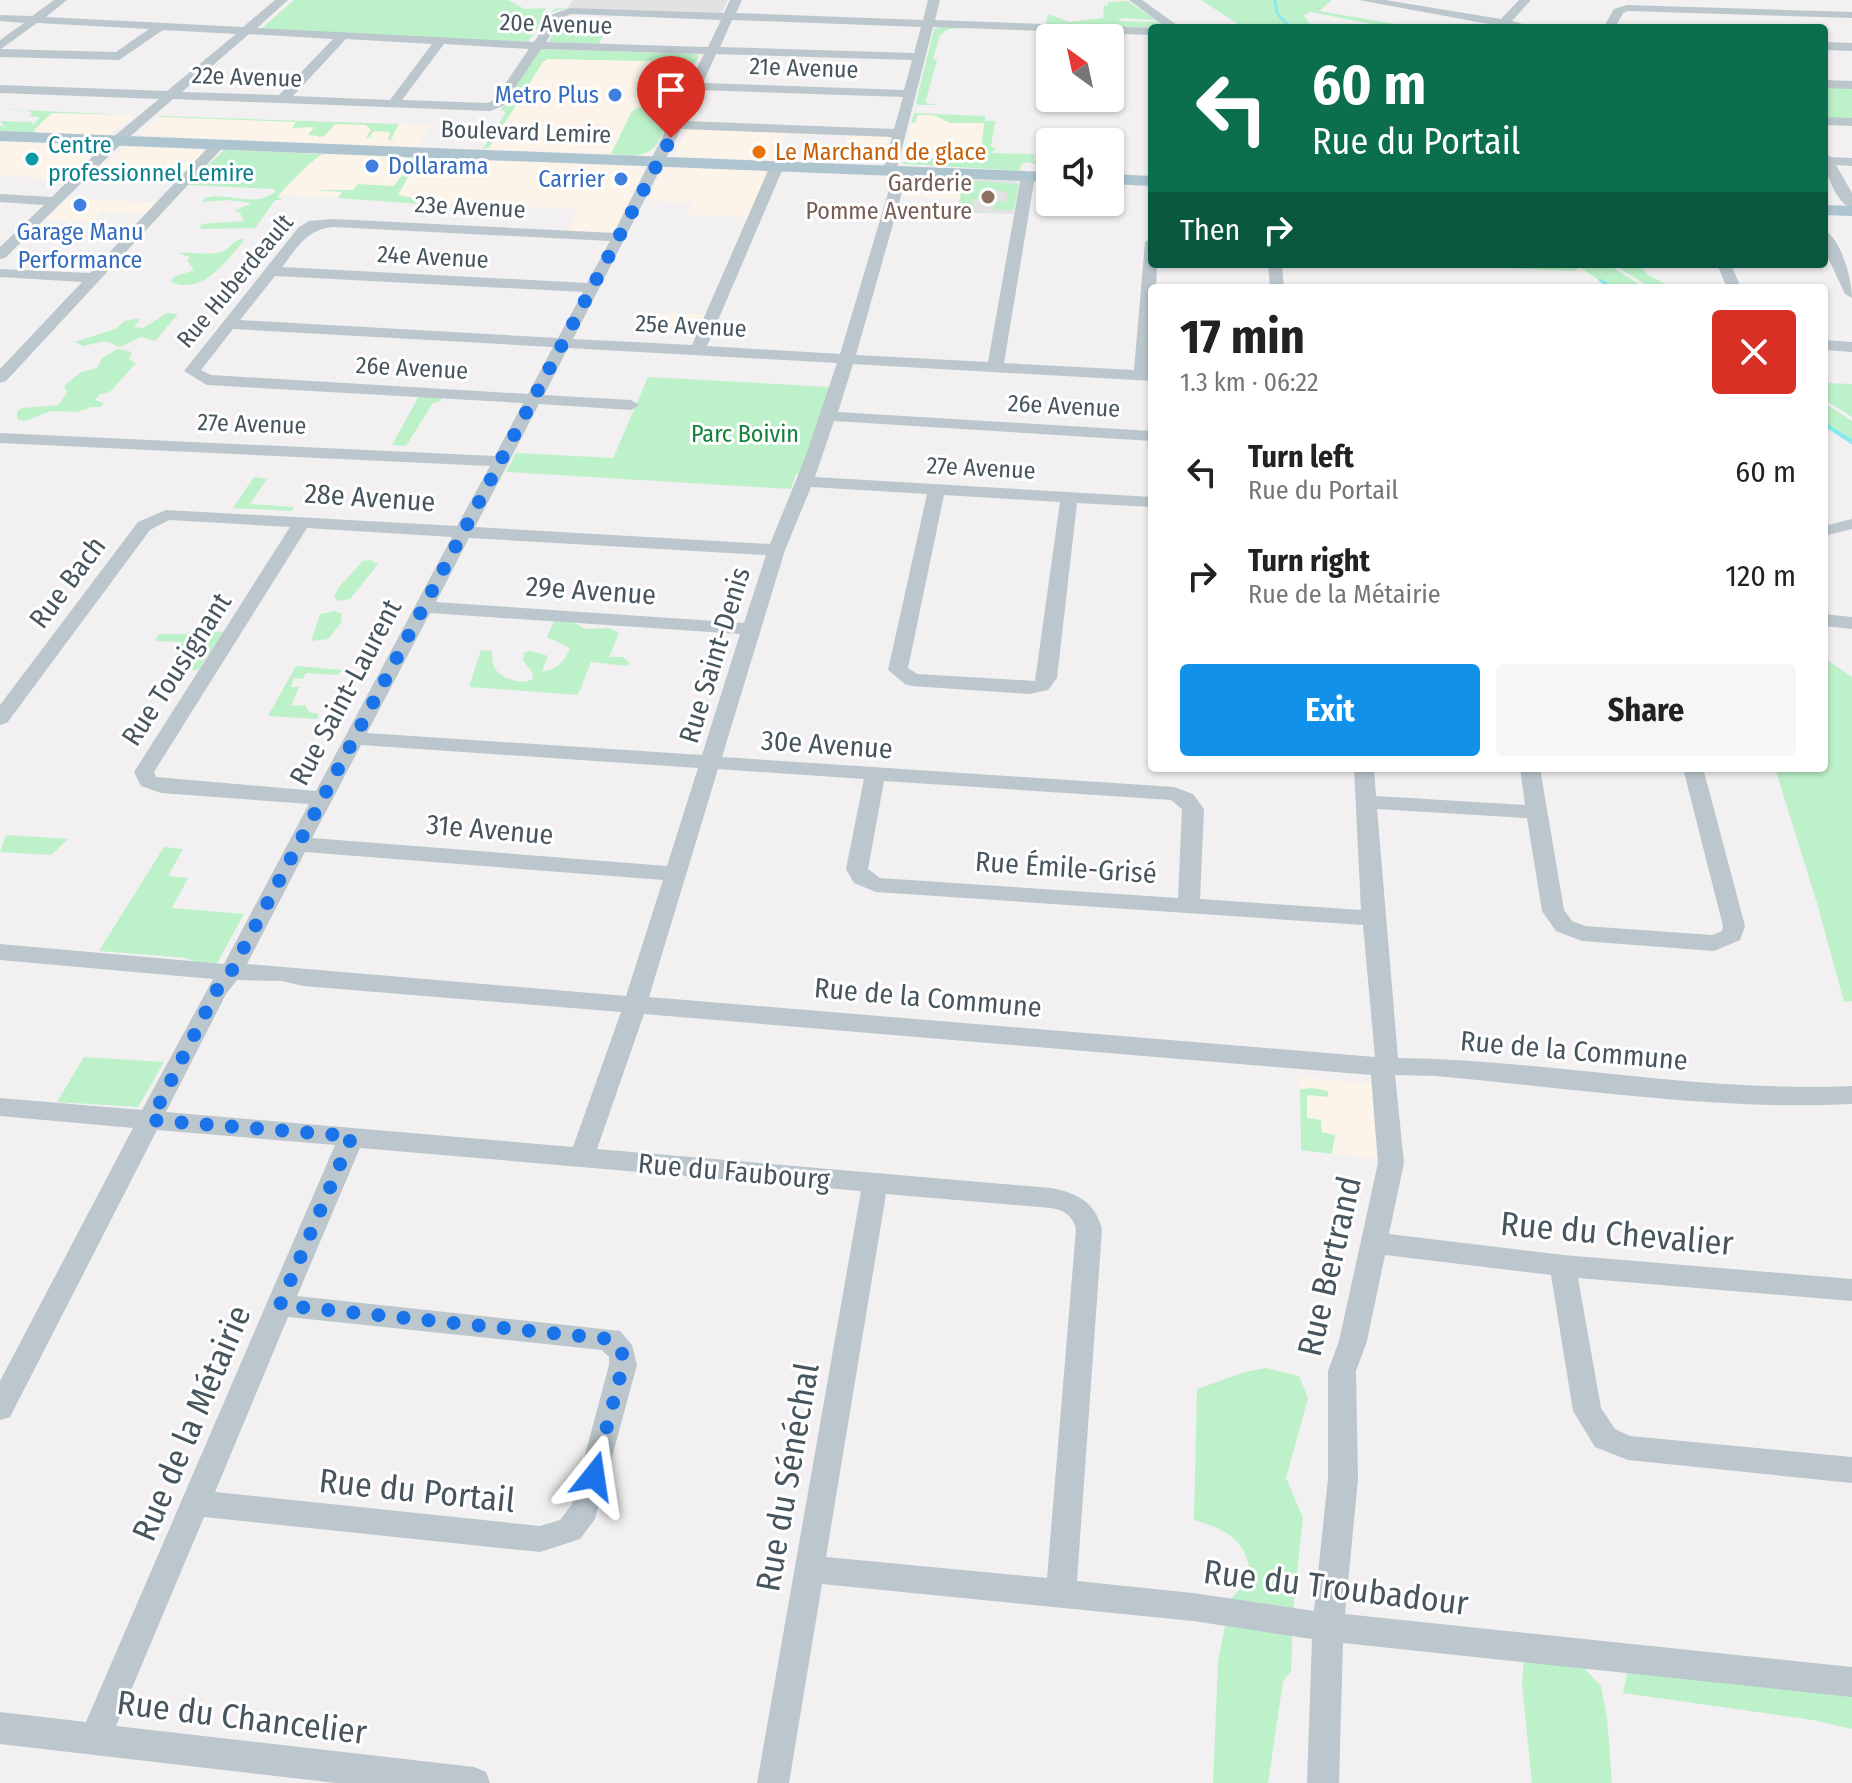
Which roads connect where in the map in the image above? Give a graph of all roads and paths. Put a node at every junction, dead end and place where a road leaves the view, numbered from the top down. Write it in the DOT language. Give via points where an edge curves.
graph roads {
  1 [pos="61,0"];
  2 [pos="282,0"];
  3 [pos="736,0"];
  4 [pos="934,0"];
  5 [pos="1135,0"];
  6 [pos="1365,0"];
  7 [pos="1525,0"];
  8 [pos="1852,15"];
  9 [pos="728,17"];
  10 [pos="0,18"];
  11 [pos="34,20"];
  12 [pos="928,23"];
  13 [pos="1504,23"];
  14 [pos="1169,24"];
  15 [pos="1509,24"];
  16 [pos="1611,24"];
  17 [pos="161,26"];
  18 [pos="247,31"];
  19 [pos="1148,31"];
  20 [pos="342,36"];
  21 [pos="440,41"];
  22 [pos="0,46"];
  23 [pos="537,46"];
  24 [pos="1828,46"];
  25 [pos="1852,47"];
  26 [pos="712,50"];
  27 [pos="0,53"];
  28 [pos="920,57"];
  29 [pos="1828,84"];
  30 [pos="1852,85"];
  31 [pos="695,86"];
  32 [pos="0,89"];
  33 [pos="911,94"];
  34 [pos="172,96"];
  35 [pos="282,100"];
  36 [pos="393,104"];
  37 [pos="1828,121"];
  38 [pos="1852,122"];
  39 [pos="677,125"];
  40 [pos="900,133"];
  41 [pos="0,136"];
  42 [pos="120,140"];
  43 [pos="219,144"];
  44 [pos="1828,159"];
  45 [pos="659,161"];
  46 [pos="1852,162"];
  47 [pos="1828,164"];
  48 [pos="777,166"];
  49 [pos="895,170"];
  50 [pos="1028,176"];
  51 [pos="1036,176"];
  52 [pos="1124,180"];
  53 [pos="1148,181"];
  54 [pos="0,198"];
  55 [pos="55,201"];
  56 [pos="1852,208"];
  57 [pos="1828,210"];
  58 [pos="318,223"];
  59 [pos="619,237"];
  60 [pos="1828,243"];
  61 [pos="0,255"];
  62 [pos="271,271"];
  63 [pos="0,273"];
  64 [pos="94,278"];
  65 [pos="593,288"];
  66 [pos="1852,294"];
  67 [pos="228,324"];
  68 [pos="565,344"];
  69 [pos="1828,345"];
  70 [pos="1852,347"];
  71 [pos="1148,349"];
  72 [pos="697,351"];
  73 [pos="846,359"];
  74 [pos="995,367"];
  75 [pos="192,374"];
  76 [pos="1147,376"];
  77 [pos="0,378"];
  78 [pos="535,400"];
  79 [pos="631,405"];
  80 [pos="829,416"];
  81 [pos="1148,436"];
  82 [pos="0,438"];
  83 [pos="502,461"];
  84 [pos="807,482"];
  85 [pos="937,489"];
  86 [pos="1069,497"];
  87 [pos="1148,502"];
  88 [pos="152,519"];
  89 [pos="303,521"];
  90 [pos="1852,524"];
  91 [pos="1828,530"];
  92 [pos="466,531"];
  93 [pos="776,550"];
  94 [pos="425,607"];
  95 [pos="1828,620"];
  96 [pos="1852,623"];
  97 [pos="753,629"];
  98 [pos="0,719"];
  99 [pos="354,738"];
  100 [pos="710,764"];
  101 [pos="1364,772"];
  102 [pos="1531,772"];
  103 [pos="1694,772"];
  104 [pos="875,775"];
  105 [pos="322,798"];
  106 [pos="1368,802"];
  107 [pos="1538,812"];
  108 [pos="298,844"];
  109 [pos="676,874"];
  110 [pos="1189,906"];
  111 [pos="1373,918"];
  112 [pos="0,952"];
  113 [pos="231,972"];
  114 [pos="634,1004"];
  115 [pos="1386,1064"];
  116 [pos="1852,1095"];
  117 [pos="0,1107"];
  118 [pos="151,1120"];
  119 [pos="352,1136"];
  120 [pos="582,1157"];
  121 [pos="875,1183"];
  122 [pos="1376,1243"];
  123 [pos="1563,1266"];
  124 [pos="1852,1290"];
  125 [pos="280,1305"];
  126 [pos="0,1408"];
  127 [pos="1852,1470"];
  128 [pos="197,1503"];
  129 [pos="811,1569"];
  130 [pos="1061,1593"];
  131 [pos="1328,1627"];
  132 [pos="1852,1682"];
  133 [pos="0,1728"];
  134 [pos="95,1738"];
  135 [pos="474,1783"];
  136 [pos="773,1783"];
  137 [pos="1323,1783"];
  1 -- 11 [label="street"];
  2 -- 18 [label="street"];
  3 -- 9 [label="street, Rue Saint-Laurent"];
  4 -- 12 [label="street, Rue Saint-Denis"];
  5 -- 14 [label="street"];
  6 -- 13 [label="street"];
  7 -- 13 [label="street"];
  8 -- 16 [label="street" via="1627,8 1618,11"];
  9 -- 12 [label="street"];
  9 -- 23 [label="street" via="562,13"];
  9 -- 26 [label="street, Rue Saint-Laurent"];
  10 -- 11 [label="street, 20e Avenue"];
  11 -- 17 [label="street, 20e Avenue"];
  11 -- 22 [label="street"];
  12 -- 19 [label="street"];
  12 -- 28 [label="street, Rue Saint-Denis"];
  13 -- 15 [label="street"];
  17 -- 18 [label="street, 20e Avenue"];
  17 -- 27 [label="street" via="117,56"];
  18 -- 20 [label="street, 20e Avenue"];
  18 -- 34 [label="street"];
  20 -- 21 [label="street, 20e Avenue"];
  20 -- 35 [label="street"];
  21 -- 23 [label="street, 20e Avenue"];
  21 -- 36 [label="street"];
  23 -- 26 [label="street, 20e Avenue"];
  23 -- 36 [label="street, 22e Avenue" via="492,106"];
  24 -- 25 [label="street"];
  26 -- 28 [label="street, 20e Avenue"];
  26 -- 31 [label="street, Rue Saint-Laurent"];
  28 -- 33 [label="street, Rue Saint-Denis"];
  29 -- 30 [label="street"];
  31 -- 33 [label="street, 21e Avenue"];
  31 -- 39 [label="street, Rue Saint-Laurent"];
  32 -- 34 [label="street, 22e Avenue"];
  33 -- 40 [label="street, Rue Saint-Denis"];
  34 -- 35 [label="street, 22e Avenue"];
  34 -- 42 [label="street"];
  35 -- 36 [label="street, 22e Avenue"];
  37 -- 38 [label="street"];
  39 -- 40 [label="street"];
  39 -- 45 [label="street, Rue Saint-Laurent"];
  40 -- 49 [label="street, Rue Saint-Denis"];
  41 -- 42 [label="main road, Boulevard Lemire"];
  42 -- 43 [label="main road, Boulevard Lemire"];
  42 -- 55 [label="street"];
  43 -- 45 [label="main road, Boulevard Lemire"];
  43 -- 64 [label="street"];
  44 -- 46 [label="street"];
  45 -- 48 [label="main road, Boulevard Lemire"];
  45 -- 59 [label="street, Rue Saint-Laurent"];
  47 -- 56 [label="street"];
  48 -- 49 [label="main road, Boulevard Lemire"];
  48 -- 72 [label="street"];
  49 -- 50 [label="main road, Boulevard Lemire"];
  49 -- 73 [label="street, Rue Saint-Denis"];
  50 -- 51 [label="main road, Boulevard Lemire"];
  50 -- 74 [label="street"];
  52 -- 53 [label="main road"];
  54 -- 55 [label="street"];
  55 -- 61 [label="street"];
  56 -- 57 [label="main road"];
  58 -- 59 [label="street, 23e Avenue"];
  58 -- 62 [label="street, Rue Huberdeault" via="304,229"];
  59 -- 65 [label="street, Rue Saint-Laurent"];
  60 -- 66 [label="street"];
  62 -- 65 [label="street, 24e Avenue"];
  62 -- 67 [label="street, Rue Huberdeault"];
  63 -- 64 [label="street"];
  64 -- 77 [label="street"];
  65 -- 68 [label="street, Rue Saint-Laurent"];
  67 -- 68 [label="street, 25e Avenue"];
  67 -- 75 [label="street, Rue Huberdeault"];
  68 -- 72 [label="street, 25e Avenue"];
  68 -- 78 [label="street, Rue Saint-Laurent"];
  69 -- 70 [label="street"];
  71 -- 76 [label="street"];
  72 -- 73 [label="street, 25e Avenue"];
  73 -- 74 [label="street, 25e Avenue"];
  73 -- 80 [label="street, Rue Saint-Denis"];
  74 -- 76 [label="street, 25e Avenue"];
  75 -- 78 [label="street, 26e Avenue" via="207,380"];
  78 -- 79 [label="street, 26e Avenue"];
  78 -- 83 [label="street, Rue Saint-Laurent"];
  80 -- 81 [label="street, 26e Avenue"];
  80 -- 84 [label="street, Rue Saint-Denis"];
  82 -- 83 [label="street, 27e Avenue"];
  83 -- 92 [label="street, Rue Saint-Laurent"];
  84 -- 85 [label="street, 27e Avenue"];
  84 -- 93 [label="street, Rue Saint-Denis"];
  85 -- 86 [label="street, 27e Avenue"];
  85 -- 86 [label="street" via="898,670 912,680 1029,688 1041,686 1047,678"];
  86 -- 87 [label="street, 27e Avenue"];
  88 -- 89 [label="street, 28e Avenue" via="175,515"];
  88 -- 98 [label="street, Rue Bach"];
  89 -- 92 [label="street, 28e Avenue"];
  89 -- 105 [label="street, Rue Tousignant" via="144,772 148,781 161,786"];
  90 -- 91 [label="street"];
  92 -- 93 [label="street, 28e Avenue"];
  92 -- 94 [label="street, Rue Saint-Laurent"];
  93 -- 97 [label="street, Rue Saint-Denis"];
  94 -- 97 [label="street, 29e Avenue"];
  94 -- 99 [label="street, Rue Saint-Laurent"];
  95 -- 96 [label="street"];
  97 -- 100 [label="street, Rue Saint-Denis"];
  99 -- 100 [label="street, 30e Avenue"];
  99 -- 105 [label="street, Rue Saint-Laurent"];
  100 -- 104 [label="street, 30e Avenue"];
  100 -- 109 [label="street, Rue Saint-Denis"];
  101 -- 106 [label="street, Rue Bertrand"];
  102 -- 107 [label="street"];
  103 -- 107 [label="street" via="1733,921 1732,935 1723,941 1582,933 1564,926 1553,911"];
  104 -- 110 [label="street, 30e Avenue" via="1180,795 1193,809"];
  104 -- 110 [label="street, Rue Émile-Grisé" via="857,869 871,883"];
  105 -- 108 [label="street, Rue Saint-Laurent"];
  106 -- 107 [label="street"];
  106 -- 111 [label="street, Rue Bertrand"];
  108 -- 109 [label="street, 31e Avenue"];
  108 -- 113 [label="street, Rue Saint-Laurent"];
  109 -- 114 [label="street, Rue Saint-Denis"];
  110 -- 111 [label="street, Rue Émile-Grisé"];
  111 -- 115 [label="street, Rue Bertrand"];
  112 -- 113 [label="street, Rue de la Commune"];
  113 -- 114 [label="street, Rue de la Commune"];
  113 -- 118 [label="street, Rue Saint-Laurent"];
  114 -- 115 [label="street, Rue de la Commune"];
  114 -- 120 [label="street, Rue Saint-Denis"];
  115 -- 116 [label="street, Rue de la Commune" via="1714,1092"];
  115 -- 122 [label="street, Rue Bertrand" via="1382,1081 1391,1163"];
  117 -- 118 [label="street, Rue du Faubourg"];
  118 -- 119 [label="street, Rue du Faubourg"];
  118 -- 126 [label="street, Rue Saint-Laurent"];
  119 -- 120 [label="street, Rue du Faubourg"];
  119 -- 125 [label="street, Rue de la Métairie"];
  120 -- 121 [label="street, Rue du Faubourg"];
  121 -- 129 [label="street, Rue du Sénéchal"];
  121 -- 130 [label="street, Rue du Faubourg" via="1063,1200 1079,1208 1087,1221"];
  122 -- 123 [label="street, Rue du Chevalier"];
  122 -- 131 [label="street, Rue Bertrand" via="1342,1371 1343,1479"];
  123 -- 124 [label="street, Rue du Chevalier"];
  123 -- 127 [label="street" via="1587,1411 1605,1438 1628,1448"];
  125 -- 128 [label="street, Rue de la Métairie"];
  125 -- 128 [label="street, Rue du Portail" via="610,1339 622,1353 623,1365 585,1510 570,1530 540,1539"];
  128 -- 134 [label="street, Rue de la Métairie"];
  129 -- 130 [label="street, Rue du Troubadour"];
  129 -- 136 [label="street, Rue du Sénéchal"];
  130 -- 131 [label="street, Rue du Troubadour"];
  131 -- 132 [label="street, Rue du Troubadour"];
  131 -- 137 [label="street, Rue Bertrand"];
  133 -- 134 [label="street, Rue du Chancelier"];
  134 -- 135 [label="street, Rue du Chancelier"];
}
